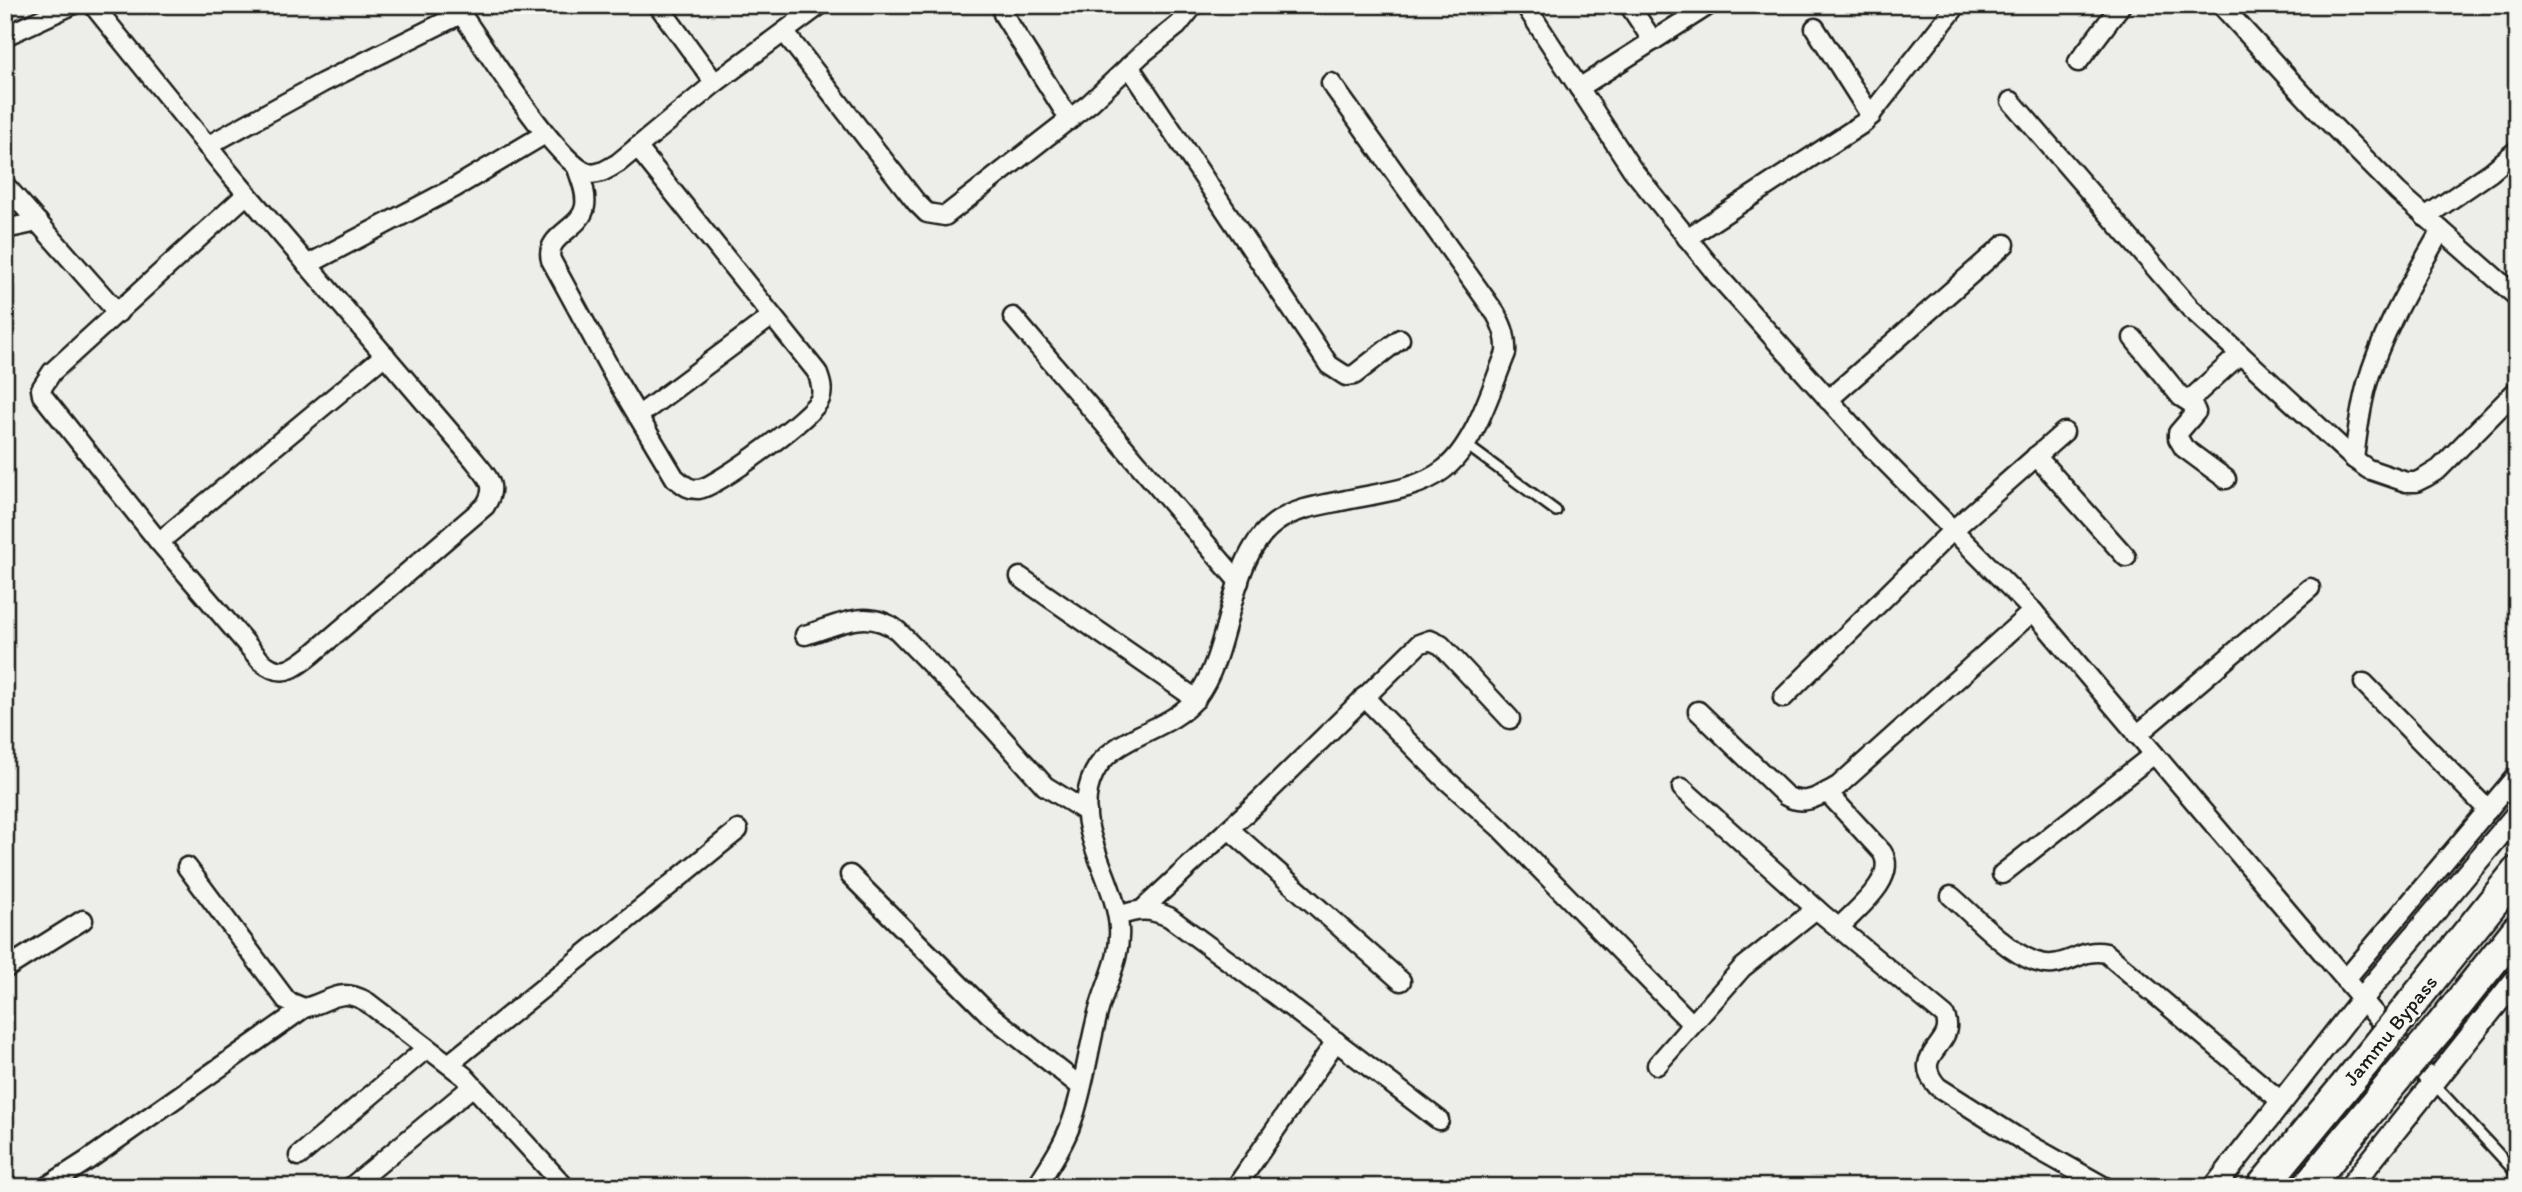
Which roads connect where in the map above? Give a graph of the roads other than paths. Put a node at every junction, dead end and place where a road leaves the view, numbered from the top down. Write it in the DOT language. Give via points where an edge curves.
graph roads {
  1 [pos="72,5"];
  2 [pos="93,5"];
  3 [pos="658,5"];
  4 [pos="820,5"];
  5 [pos="1194,5"];
  6 [pos="1525,5"];
  7 [pos="1629,5"];
  8 [pos="1709,5"];
  9 [pos="1957,5"];
  10 [pos="2121,5"];
  11 [pos="2228,8"];
  12 [pos="458,9"];
  13 [pos="1003,13"];
  14 [pos="1815,28"];
  15 [pos="785,33"];
  16 [pos="5,36"];
  17 [pos="1653,41"];
  18 [pos="2078,62"];
  19 [pos="1129,66"];
  20 [pos="715,83"];
  21 [pos="1331,83"];
  22 [pos="1579,88"];
  23 [pos="2011,101"];
  24 [pos="1871,116"];
  25 [pos="1070,120"];
  26 [pos="545,134"];
  27 [pos="208,146"];
  28 [pos="638,147"];
  29 [pos="2517,150"];
  30 [pos="577,167"];
  31 [pos="5,184"];
  32 [pos="247,194"];
  33 [pos="2426,217"];
  34 [pos="38,222"];
  35 [pos="5,229"];
  36 [pos="2441,230"];
  37 [pos="1687,238"];
  38 [pos="2005,244"];
  39 [pos="307,265"];
  40 [pos="2517,298"];
  41 [pos="118,313"];
  42 [pos="772,316"];
  43 [pos="1013,317"];
  44 [pos="2133,338"];
  45 [pos="1400,339"];
  46 [pos="2240,354"];
  47 [pos="385,355"];
  48 [pos="2517,390"];
  49 [pos="1829,400"];
  50 [pos="2192,404"];
  51 [pos="638,416"];
  52 [pos="2064,432"];
  53 [pos="1465,444"];
  54 [pos="2036,456"];
  55 [pos="2354,459"];
  56 [pos="2225,479"];
  57 [pos="1556,511"];
  58 [pos="1953,530"];
  59 [pos="159,542"];
  60 [pos="2126,557"];
  61 [pos="1020,577"];
  62 [pos="1239,582"];
  63 [pos="2310,588"];
  64 [pos="2033,611"];
  65 [pos="805,635"];
  66 [pos="2364,683"];
  67 [pos="1364,697"];
  68 [pos="1783,698"];
  69 [pos="1196,699"];
  70 [pos="1698,711"];
  71 [pos="1510,719"];
  72 [pos="2137,735"];
  73 [pos="2154,754"];
  74 [pos="2517,775"];
  75 [pos="1682,788"];
  76 [pos="1827,792"];
  77 [pos="2488,810"];
  78 [pos="1087,812"];
  79 [pos="2517,814"];
  80 [pos="1229,829"];
  81 [pos="738,830"];
  82 [pos="187,867"];
  83 [pos="2517,872"];
  84 [pos="2002,874"];
  85 [pos="850,875"];
  86 [pos="1951,896"];
  87 [pos="1143,909"];
  88 [pos="1816,909"];
  89 [pos="1118,916"];
  90 [pos="83,920"];
  91 [pos="1839,928"];
  92 [pos="2517,930"];
  93 [pos="5,970"];
  94 [pos="2517,978"];
  95 [pos="2345,979"];
  96 [pos="1401,981"];
  97 [pos="2361,1000"];
  98 [pos="304,1007"];
  99 [pos="1692,1024"];
  100 [pos="1336,1041"];
  101 [pos="427,1048"];
  102 [pos="449,1064"];
  103 [pos="1657,1065"];
  104 [pos="2433,1083"];
  105 [pos="473,1086"];
  106 [pos="1080,1086"];
  107 [pos="2282,1101"];
  108 [pos="1438,1120"];
  109 [pos="299,1156"];
  110 [pos="2517,1174"];
  111 [pos="559,1184"];
  112 [pos="46,1187"];
  113 [pos="351,1187"];
  114 [pos="1036,1187"];
  115 [pos="1236,1187"];
  116 [pos="2105,1187"];
  117 [pos="2215,1187"];
  118 [pos="2262,1187"];
  119 [pos="2307,1187"];
  120 [pos="2350,1187"];
  1 -- 16 [label="street"];
  2 -- 27 [label="street"];
  3 -- 20 [label="street"];
  4 -- 15 [label="street"];
  5 -- 19 [label="street" via="1177,26"];
  6 -- 22 [label="street"];
  7 -- 17 [label="street"];
  8 -- 17 [label="street"];
  9 -- 24 [label="street"];
  10 -- 18 [label="street"];
  11 -- 33 [label="street" via="2322,115"];
  12 -- 26 [label="street"];
  12 -- 27 [label="street"];
  13 -- 25 [label="street"];
  14 -- 24 [label="street"];
  15 -- 20 [label="street"];
  15 -- 25 [label="street" via="916,202 936,216 951,212"];
  17 -- 22 [label="street"];
  19 -- 25 [label="street"];
  19 -- 45 [label="street" via="1329,365 1346,376 1354,375"];
  20 -- 28 [label="street"];
  21 -- 53 [label="street" via="1502,326 1506,353"];
  22 -- 37 [label="street" via="1632,169"];
  23 -- 46 [label="street" via="2190,308"];
  24 -- 37 [label="street"];
  26 -- 30 [label="street"];
  26 -- 39 [label="street"];
  27 -- 32 [label="street"];
  28 -- 30 [label="street" via="600,173"];
  28 -- 42 [label="street"];
  29 -- 33 [label="street"];
  30 -- 51 [label="street" via="585,209 553,242 549,253"];
  31 -- 34 [label="street"];
  32 -- 39 [label="street"];
  32 -- 41 [label="street"];
  33 -- 36 [label="street"];
  34 -- 35 [label="street"];
  34 -- 41 [label="street"];
  36 -- 40 [label="street"];
  36 -- 55 [label="street" via="2378,351"];
  37 -- 49 [label="street"];
  38 -- 49 [label="street"];
  39 -- 47 [label="street"];
  41 -- 59 [label="street" via="52,372 42,395"];
  42 -- 51 [label="street"];
  42 -- 51 [label="street" via="817,372 821,386 814,407 785,433 719,482 687,488 675,478"];
  43 -- 62 [label="street"];
  44 -- 50 [label="street" via="2181,397"];
  46 -- 50 [label="street" via="2196,394"];
  46 -- 55 [label="street"];
  47 -- 59 [label="street"];
  47 -- 59 [label="street" via="489,480 491,497 311,656 289,669 269,667"];
  48 -- 55 [label="street" via="2439,469 2416,482 2390,478"];
  49 -- 58 [label="street"];
  50 -- 56 [label="street" via="2196,412 2178,433 2180,443"];
  52 -- 54 [label="street"];
  53 -- 57 [label="lane"];
  53 -- 62 [label="street" via="1444,470 1429,479 1286,516 1262,536"];
  54 -- 58 [label="street"];
  54 -- 60 [label="street"];
  58 -- 64 [label="street"];
  58 -- 68 [label="street"];
  61 -- 69 [label="street"];
  62 -- 69 [label="street" via="1209,679"];
  63 -- 72 [label="street"];
  64 -- 72 [label="street"];
  64 -- 76 [label="street"];
  65 -- 78 [label="street" via="864,617 886,622 1045,786"];
  66 -- 77 [label="street"];
  67 -- 71 [label="street" via="1419,644 1430,640 1441,645"];
  67 -- 80 [label="street"];
  67 -- 99 [label="street"];
  69 -- 78 [label="street" via="1170,721 1107,754 1089,786"];
  70 -- 76 [label="street" via="1786,796 1806,801"];
  72 -- 73 [label="street"];
  73 -- 84 [label="street"];
  73 -- 95 [label="street"];
  74 -- 77 [label="street"];
  75 -- 88 [label="street"];
  76 -- 91 [label="street" via="1882,852 1887,867 1881,884"];
  77 -- 95 [label="street"];
  78 -- 89 [label="street"];
  79 -- 97 [label="street"];
  80 -- 87 [label="street"];
  80 -- 96 [label="street"];
  81 -- 102 [label="street"];
  82 -- 98 [label="street" via="287,1001"];
  83 -- 118 [label="highway, Jammu Bypass, bridge"];
  85 -- 106 [label="street" via="989,1014"];
  86 -- 107 [label="street" via="2029,959 2053,964 2083,953 2106,953"];
  87 -- 89 [label="street"];
  87 -- 100 [label="street" via="1169,917"];
  88 -- 91 [label="street"];
  88 -- 99 [label="street" via="1742,968"];
  89 -- 106 [label="street" via="1118,953"];
  90 -- 93 [label="street"];
  91 -- 116 [label="street" via="1945,1016 1946,1033 1926,1066 1938,1087"];
  92 -- 119 [label="highway, Jammu Bypass, bridge"];
  94 -- 104 [label="street"];
  95 -- 97 [label="street"];
  97 -- 104 [label="street"];
  97 -- 107 [label="street"];
  98 -- 101 [label="street" via="342,994 357,997"];
  98 -- 112 [label="street"];
  99 -- 103 [label="street"];
  100 -- 108 [label="street"];
  100 -- 115 [label="street"];
  101 -- 102 [label="street"];
  101 -- 109 [label="street"];
  102 -- 105 [label="street"];
  104 -- 110 [label="lane"];
  104 -- 120 [label="street"];
  105 -- 111 [label="street"];
  105 -- 113 [label="street"];
  106 -- 114 [label="street" via="1065,1139"];
  107 -- 117 [label="street"];
}
